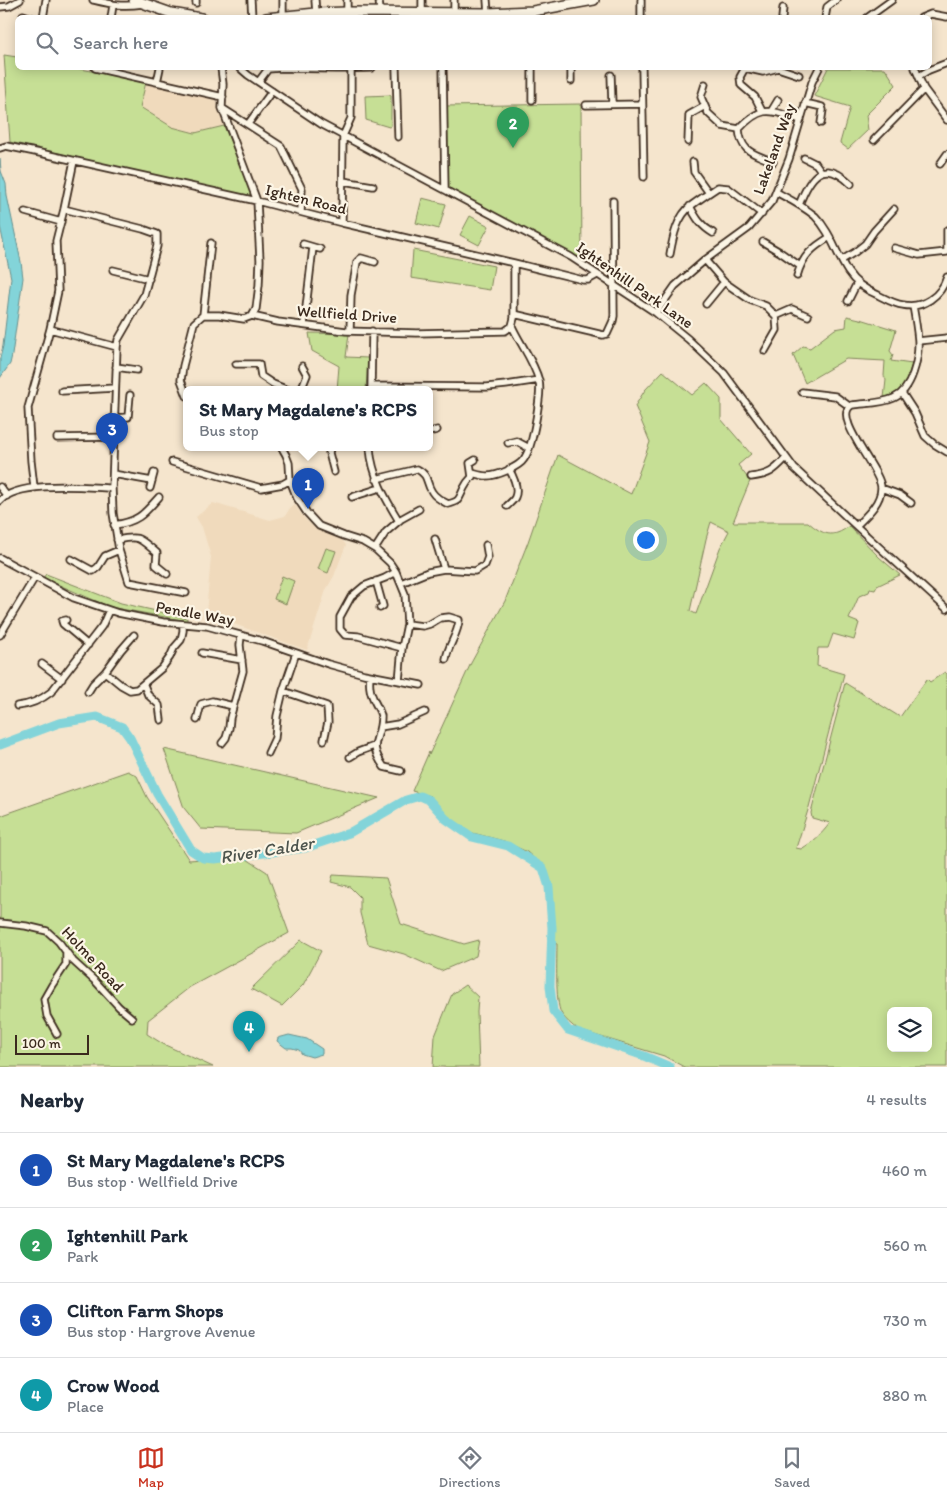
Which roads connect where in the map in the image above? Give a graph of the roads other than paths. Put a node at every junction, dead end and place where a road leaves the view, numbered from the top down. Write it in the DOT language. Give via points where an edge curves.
graph roads {
  1 [pos="20,0"];
  2 [pos="46,0"];
  3 [pos="94,0"];
  4 [pos="134,0"];
  5 [pos="251,0"];
  6 [pos="283,0"];
  7 [pos="316,0"];
  8 [pos="347,0"];
  9 [pos="379,0"];
  10 [pos="422,0"];
  11 [pos="454,0"];
  12 [pos="487,0"];
  13 [pos="594,0"];
  14 [pos="641,0"];
  15 [pos="836,0"];
  16 [pos="892,0"];
  17 [pos="144,4"];
  18 [pos="113,6"];
  19 [pos="0,7"];
  20 [pos="783,8"];
  21 [pos="380,11"];
  22 [pos="422,11"];
  23 [pos="454,12"];
  24 [pos="488,13"];
  25 [pos="317,14"];
  26 [pos="350,14"];
  27 [pos="394,14"];
  28 [pos="533,14"];
  29 [pos="44,15"];
  30 [pos="111,15"];
  31 [pos="170,15"];
  32 [pos="252,15"];
  33 [pos="283,15"];
  34 [pos="442,15"];
  35 [pos="641,15"];
  36 [pos="782,15"];
  37 [pos="826,15"];
  38 [pos="872,15"];
  39 [pos="928,15"];
  40 [pos="947,17"];
  41 [pos="947,63"];
  42 [pos="932,69"];
  43 [pos="106,70"];
  44 [pos="160,70"];
  45 [pos="221,70"];
  46 [pos="243,70"];
  47 [pos="267,70"];
  48 [pos="351,70"];
  49 [pos="396,70"];
  50 [pos="443,70"];
  51 [pos="532,70"];
  52 [pos="571,70"];
  53 [pos="642,70"];
  54 [pos="744,70"];
  55 [pos="754,70"];
  56 [pos="770,70"];
  57 [pos="784,70"];
  58 [pos="818,70"];
  59 [pos="916,70"];
  60 [pos="929,70"];
  61 [pos="611,75"];
  62 [pos="799,75"];
  63 [pos="919,76"];
  64 [pos="259,81"];
  65 [pos="571,81"];
  66 [pos="157,82"];
  67 [pos="705,84"];
  68 [pos="924,89"];
  69 [pos="272,90"];
  70 [pos="223,96"];
  71 [pos="532,100"];
  72 [pos="778,100"];
  73 [pos="805,103"];
  74 [pos="612,104"];
  75 [pos="642,104"];
  76 [pos="586,105"];
  77 [pos="705,106"];
  78 [pos="222,108"];
  79 [pos="772,110"];
  80 [pos="762,111"];
  81 [pos="801,120"];
  82 [pos="947,120"];
  83 [pos="821,123"];
  84 [pos="248,124"];
  85 [pos="739,129"];
  86 [pos="343,136"];
  87 [pos="398,137"];
  88 [pos="874,140"];
  89 [pos="688,142"];
  90 [pos="3,147"];
  91 [pos="947,154"];
  92 [pos="804,158"];
  93 [pos="74,161"];
  94 [pos="693,162"];
  95 [pos="773,162"];
  96 [pos="940,164"];
  97 [pos="822,171"];
  98 [pos="644,177"];
  99 [pos="343,181"];
  100 [pos="851,184"];
  101 [pos="373,186"];
  102 [pos="445,190"];
  103 [pos="776,192"];
  104 [pos="709,193"];
  105 [pos="257,201"];
  106 [pos="613,201"];
  107 [pos="799,204"];
  108 [pos="690,206"];
  109 [pos="64,209"];
  110 [pos="894,209"];
  111 [pos="25,212"];
  112 [pos="301,212"];
  113 [pos="762,214"];
  114 [pos="61,222"];
  115 [pos="342,223"];
  116 [pos="947,230"];
  117 [pos="713,233"];
  118 [pos="830,237"];
  119 [pos="763,242"];
  120 [pos="211,244"];
  121 [pos="303,244"];
  122 [pos="313,247"];
  123 [pos="320,249"];
  124 [pos="898,251"];
  125 [pos="947,251"];
  126 [pos="670,254"];
  127 [pos="706,260"];
  128 [pos="842,260"];
  129 [pos="375,262"];
  130 [pos="514,263"];
  131 [pos="800,266"];
  132 [pos="113,270"];
  133 [pos="597,275"];
  134 [pos="797,276"];
  135 [pos="947,277"];
  136 [pos="149,279"];
  137 [pos="724,282"];
  138 [pos="858,282"];
  139 [pos="614,286"];
  140 [pos="848,301"];
  141 [pos="706,304"];
  142 [pos="913,306"];
  143 [pos="656,313"];
  144 [pos="514,314"];
  145 [pos="203,315"];
  146 [pos="252,316"];
  147 [pos="776,316"];
  148 [pos="808,316"];
  149 [pos="304,325"];
  150 [pos="512,326"];
  151 [pos="50,329"];
  152 [pos="350,331"];
  153 [pos="372,331"];
  154 [pos="947,337"];
  155 [pos="918,342"];
  156 [pos="117,347"];
  157 [pos="766,351"];
  158 [pos="236,364"];
  159 [pos="302,366"];
  160 [pos="116,367"];
  161 [pos="137,370"];
  162 [pos="539,380"];
  163 [pos="183,386"];
  164 [pos="278,386"];
  165 [pos="302,386"];
  166 [pos="371,386"];
  167 [pos="115,388"];
  168 [pos="433,388"];
  169 [pos="62,391"];
  170 [pos="802,392"];
  171 [pos="902,393"];
  172 [pos="130,395"];
  173 [pos="849,406"];
  174 [pos="114,418"];
  175 [pos="433,430"];
  176 [pos="437,430"];
  177 [pos="113,437"];
  178 [pos="56,438"];
  179 [pos="944,441"];
  180 [pos="508,444"];
  181 [pos="529,448"];
  182 [pos="940,448"];
  183 [pos="284,451"];
  184 [pos="329,451"];
  185 [pos="371,451"];
  186 [pos="947,452"];
  187 [pos="786,458"];
  188 [pos="475,460"];
  189 [pos="172,462"];
  190 [pos="509,469"];
  191 [pos="334,472"];
  192 [pos="154,473"];
  193 [pos="472,473"];
  194 [pos="113,474"];
  195 [pos="751,478"];
  196 [pos="376,479"];
  197 [pos="290,480"];
  198 [pos="0,487"];
  199 [pos="34,487"];
  200 [pos="112,488"];
  201 [pos="380,488"];
  202 [pos="881,488"];
  203 [pos="7,496"];
  204 [pos="159,497"];
  205 [pos="352,497"];
  206 [pos="0,501"];
  207 [pos="911,503"];
  208 [pos="507,506"];
  209 [pos="419,509"];
  210 [pos="399,521"];
  211 [pos="114,525"];
  212 [pos="856,526"];
  213 [pos="435,539"];
  214 [pos="117,540"];
  215 [pos="486,545"];
  216 [pos="374,549"];
  217 [pos="119,550"];
  218 [pos="0,558"];
  219 [pos="71,559"];
  220 [pos="444,569"];
  221 [pos="396,572"];
  222 [pos="167,574"];
  223 [pos="35,577"];
  224 [pos="376,581"];
  225 [pos="401,583"];
  226 [pos="186,593"];
  227 [pos="380,608"];
  228 [pos="947,609"];
  229 [pos="108,610"];
  230 [pos="66,620"];
  231 [pos="183,624"];
  232 [pos="407,624"];
  233 [pos="0,635"];
  234 [pos="134,635"];
  235 [pos="241,636"];
  236 [pos="88,645"];
  237 [pos="402,648"];
  238 [pos="202,653"];
  239 [pos="296,653"];
  240 [pos="446,659"];
  241 [pos="242,660"];
  242 [pos="42,664"];
  243 [pos="105,672"];
  244 [pos="370,676"];
  245 [pos="62,678"];
  246 [pos="399,682"];
  247 [pos="144,685"];
  248 [pos="421,685"];
  249 [pos="283,690"];
  250 [pos="88,692"];
  251 [pos="17,706"];
  252 [pos="234,706"];
  253 [pos="425,712"];
  254 [pos="161,720"];
  255 [pos="197,720"];
  256 [pos="380,727"];
  257 [pos="324,740"];
  258 [pos="222,743"];
  259 [pos="374,746"];
  260 [pos="268,753"];
  261 [pos="350,758"];
  262 [pos="401,770"];
  263 [pos="0,923"];
  264 [pos="66,953"];
  265 [pos="132,1018"];
  266 [pos="57,1034"];
  1 -- 19 [label="street"];
  2 -- 29 [label="street"];
  3 -- 18 [label="street"];
  4 -- 17 [label="main road"];
  5 -- 32 [label="street"];
  6 -- 33 [label="street"];
  7 -- 25 [label="street"];
  8 -- 26 [label="street"];
  9 -- 21 [label="street"];
  10 -- 22 [label="street"];
  11 -- 23 [label="street"];
  12 -- 24 [label="street"];
  13 -- 28 [label="main road"];
  14 -- 35 [label="street"];
  15 -- 37 [label="street" via="827,6"];
  16 -- 38 [label="street"];
  17 -- 18 [label="street"];
  17 -- 31 [label="main road"];
  18 -- 30 [label="street"];
  20 -- 36 [label="street"];
  21 -- 26 [label="main road"];
  21 -- 27 [label="main road"];
  22 -- 27 [label="main road"];
  22 -- 34 [label="main road"];
  23 -- 24 [label="main road"];
  23 -- 34 [label="main road"];
  24 -- 28 [label="main road"];
  25 -- 26 [label="main road"];
  25 -- 33 [label="main road"];
  39 -- 40 [label="street"];
  41 -- 42 [label="street"];
  43 -- 66 [label="street"];
  44 -- 66 [label="street"];
  45 -- 70 [label="street"];
  46 -- 64 [label="street, Ightenhill Park Lane"];
  47 -- 64 [label="street"];
  48 -- 86 [label="street" via="352,118"];
  49 -- 87 [label="street"];
  50 -- 102 [label="street"];
  51 -- 71 [label="street"];
  52 -- 65 [label="street"];
  53 -- 75 [label="street"];
  54 -- 80 [label="street" via="741,85 755,97"];
  55 -- 56 [label="street"];
  57 -- 62 [label="street"];
  58 -- 73 [label="street, Lakeland Way"];
  59 -- 63 [label="street"];
  60 -- 63 [label="street"];
  61 -- 74 [label="street"];
  63 -- 68 [label="street"];
  64 -- 69 [label="street, Ightenhill Park Lane"];
  66 -- 70 [label="street"];
  67 -- 77 [label="street" via="702,97"];
  68 -- 82 [label="street"];
  68 -- 88 [label="street"];
  69 -- 84 [label="street"];
  69 -- 86 [label="street, Ightenhill Park Lane"];
  70 -- 78 [label="street"];
  72 -- 79 [label="street"];
  73 -- 81 [label="street, Lakeland Way"];
  73 -- 83 [label="street" via="822,107"];
  74 -- 75 [label="street"];
  74 -- 76 [label="street"];
  75 -- 98 [label="street"];
  77 -- 85 [label="street" via="722,126"];
  77 -- 89 [label="street" via="688,115"];
  78 -- 84 [label="street"];
  78 -- 105 [label="street"];
  79 -- 80 [label="street"];
  79 -- 81 [label="street"];
  80 -- 85 [label="street"];
  81 -- 103 [label="street, Lakeland Way"];
  84 -- 112 [label="street" via="280,146 302,189"];
  85 -- 95 [label="street" via="744,148"];
  86 -- 99 [label="street"];
  86 -- 102 [label="street, Ightenhill Park Lane"];
  90 -- 93 [label="street, Ighten Road"];
  91 -- 96 [label="street"];
  92 -- 97 [label="street"];
  93 -- 105 [label="street, Ighten Road"];
  93 -- 109 [label="street"];
  94 -- 104 [label="street" via="694,172"];
  97 -- 100 [label="street" via="832,170"];
  97 -- 107 [label="street" via="813,179"];
  99 -- 101 [label="street"];
  99 -- 115 [label="street"];
  102 -- 133 [label="street, Ightenhill Park Lane" via="571,257"];
  103 -- 107 [label="street"];
  103 -- 113 [label="street, Lakeland Way"];
  104 -- 108 [label="street"];
  104 -- 113 [label="street" via="718,187 728,188"];
  105 -- 112 [label="street, Ighten Road"];
  105 -- 146 [label="street" via="259,285"];
  106 -- 139 [label="street"];
  107 -- 118 [label="street" via="815,217"];
  108 -- 117 [label="street" via="698,220"];
  108 -- 126 [label="street" via="673,237"];
  109 -- 114 [label="street"];
  109 -- 136 [label="street" via="156,234 157,246"];
  110 -- 128 [label="street" via="866,244"];
  111 -- 114 [label="street"];
  112 -- 115 [label="street, Ighten Road"];
  113 -- 127 [label="street, Lakeland Way" via="749,228"];
  114 -- 151 [label="street" via="56,241 58,291"];
  115 -- 130 [label="street, Ighten Road"];
  116 -- 125 [label="street"];
  118 -- 128 [label="street"];
  118 -- 131 [label="street" via="806,254"];
  119 -- 131 [label="street"];
  120 -- 145 [label="street"];
  121 -- 122 [label="street"];
  122 -- 123 [label="street"];
  122 -- 149 [label="street"];
  124 -- 125 [label="street" via="919,256"];
  127 -- 137 [label="street"];
  127 -- 143 [label="street, Lakeland Way" via="675,286"];
  128 -- 138 [label="street" via="848,273"];
  129 -- 152 [label="street" via="362,258 357,262 351,295"];
  130 -- 133 [label="street, Ighten Road" via="583,280"];
  130 -- 144 [label="street"];
  131 -- 134 [label="street"];
  132 -- 136 [label="street"];
  133 -- 139 [label="street, Ightenhill Park Lane"];
  135 -- 142 [label="street" via="940,292 927,302"];
  136 -- 156 [label="street"];
  137 -- 141 [label="street"];
  137 -- 147 [label="street" via="750,300 766,306"];
  138 -- 140 [label="street"];
  138 -- 142 [label="street" via="863,289 894,303"];
  139 -- 143 [label="street, Ightenhill Park Lane"];
  139 -- 144 [label="street" via="614,321 608,333 603,335"];
  142 -- 155 [label="street"];
  143 -- 187 [label="street, Ightenhill Park Lane" via="724,373"];
  144 -- 150 [label="street"];
  145 -- 146 [label="street, Wellfield Drive" via="244,319"];
  145 -- 163 [label="street" via="194,323 183,366"];
  146 -- 149 [label="street, Wellfield Drive"];
  147 -- 148 [label="street" via="792,309"];
  147 -- 157 [label="street" via="777,330"];
  149 -- 152 [label="street, Wellfield Drive"];
  150 -- 153 [label="street, Wellfield Drive" via="505,331 491,332"];
  150 -- 162 [label="street"];
  151 -- 156 [label="street"];
  151 -- 199 [label="street" via="28,408"];
  152 -- 153 [label="street, Wellfield Drive"];
  153 -- 166 [label="street"];
  154 -- 155 [label="street"];
  155 -- 171 [label="street" via="912,377"];
  156 -- 160 [label="street"];
  158 -- 164 [label="street" via="259,364 261,376"];
  159 -- 165 [label="street" via="307,375"];
  160 -- 161 [label="street"];
  160 -- 167 [label="street"];
  162 -- 168 [label="street" via="506,386"];
  162 -- 181 [label="street" via="541,391 537,419"];
  167 -- 169 [label="street"];
  167 -- 174 [label="street"];
  170 -- 173 [label="street" via="835,396"];
  171 -- 173 [label="street" via="887,401"];
  171 -- 182 [label="street" via="916,413 925,436"];
  172 -- 174 [label="street" via="128,417"];
  173 -- 202 [label="street" via="846,420"];
  174 -- 177 [label="street"];
  175 -- 176 [label="street"];
  177 -- 178 [label="street"];
  177 -- 194 [label="street"];
  179 -- 182 [label="street"];
  180 -- 181 [label="street" via="516,441"];
  181 -- 190 [label="street" via="524,460"];
  182 -- 186 [label="street"];
  183 -- 197 [label="street" via="289,463"];
  184 -- 191 [label="street"];
  185 -- 196 [label="street"];
  187 -- 195 [label="street" via="764,476"];
  187 -- 212 [label="street, Ightenhill Park Lane"];
  188 -- 193 [label="street" via="470,463"];
  189 -- 197 [label="street" via="262,488"];
  190 -- 193 [label="street" via="486,476"];
  190 -- 208 [label="street" via="516,488 515,497"];
  192 -- 194 [label="street" via="151,484"];
  193 -- 196 [label="street" via="461,497 448,504 432,492 424,473 417,469"];
  194 -- 200 [label="street"];
  196 -- 201 [label="street"];
  197 -- 216 [label="street" via="300,504 319,526"];
  198 -- 203 [label="street"];
  199 -- 200 [label="street"];
  199 -- 203 [label="street"];
  200 -- 211 [label="street"];
  201 -- 205 [label="street"];
  201 -- 210 [label="street"];
  202 -- 207 [label="street"];
  202 -- 212 [label="street" via="878,499"];
  203 -- 206 [label="street"];
  204 -- 211 [label="street" via="137,519"];
  209 -- 210 [label="street"];
  210 -- 216 [label="street"];
  211 -- 214 [label="street"];
  212 -- 228 [label="street, Ightenhill Park Lane"];
  213 -- 220 [label="street"];
  214 -- 217 [label="street"];
  214 -- 222 [label="street" via="133,537 142,541 156,553 156,565"];
  215 -- 220 [label="street" via="488,557 485,565 475,571"];
  216 -- 221 [label="street"];
  217 -- 219 [label="street" via="105,556 93,571"];
  217 -- 226 [label="street" via="129,582"];
  218 -- 223 [label="street, Pendle Way"];
  220 -- 225 [label="street"];
  221 -- 224 [label="street"];
  221 -- 225 [label="street"];
  223 -- 229 [label="street, Pendle Way" via="74,598"];
  223 -- 233 [label="street"];
  224 -- 227 [label="street" via="383,606"];
  224 -- 237 [label="street" via="350,596 340,617 340,629 345,635"];
  225 -- 232 [label="street"];
  229 -- 231 [label="street, Pendle Way"];
  229 -- 236 [label="street" via="102,626"];
  230 -- 236 [label="street" via="62,621 63,624"];
  231 -- 235 [label="street, Pendle Way" via="207,626"];
  231 -- 247 [label="street" via="181,640 162,668"];
  232 -- 237 [label="street"];
  232 -- 240 [label="street" via="423,626 440,618 459,620 459,629 447,649"];
  234 -- 243 [label="street"];
  235 -- 239 [label="street, Pendle Way"];
  235 -- 241 [label="street"];
  236 -- 245 [label="street"];
  237 -- 246 [label="street"];
  238 -- 241 [label="street"];
  239 -- 244 [label="street, Pendle Way"];
  239 -- 249 [label="street"];
  241 -- 252 [label="street" via="243,671"];
  242 -- 245 [label="street"];
  243 -- 247 [label="street" via="130,690 138,690"];
  243 -- 250 [label="street"];
  244 -- 246 [label="street, Pendle Way"];
  244 -- 256 [label="street" via="369,689 381,714"];
  245 -- 251 [label="street" via="42,698"];
  246 -- 248 [label="street, Pendle Way"];
  247 -- 254 [label="street" via="148,695 159,706"];
  249 -- 257 [label="street" via="327,706"];
  249 -- 260 [label="street" via="275,738"];
  252 -- 255 [label="street" via="212,701 201,704"];
  252 -- 258 [label="street" via="230,728"];
  253 -- 256 [label="street" via="398,724"];
  256 -- 259 [label="street"];
  259 -- 261 [label="street"];
  259 -- 262 [label="street" via="384,767"];
  263 -- 264 [label="street, Holme Road" via="47,931"];
  264 -- 265 [label="street, Holme Road"];
  264 -- 266 [label="street" via="66,964 44,999 47,1016"];
}
